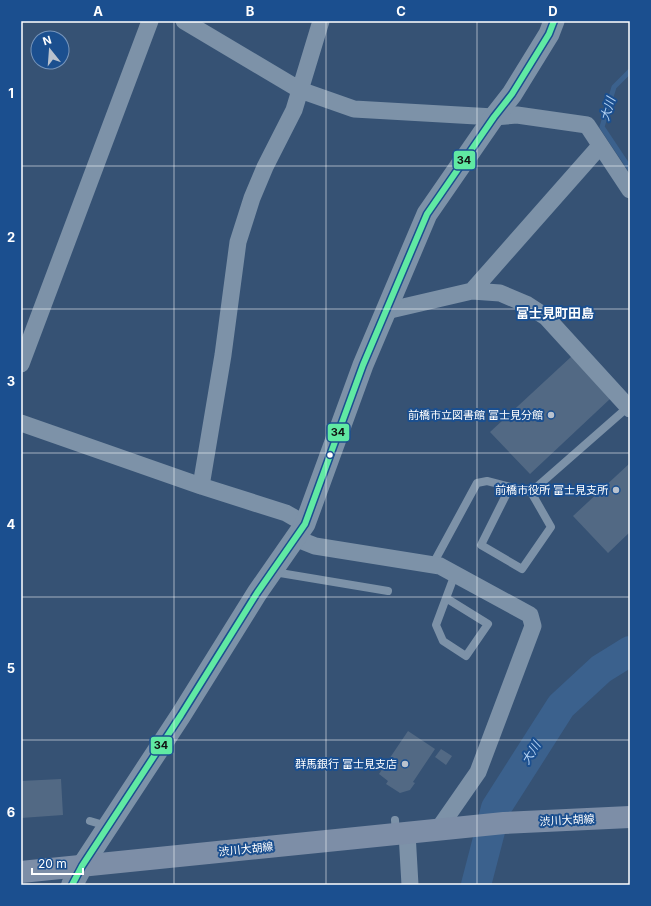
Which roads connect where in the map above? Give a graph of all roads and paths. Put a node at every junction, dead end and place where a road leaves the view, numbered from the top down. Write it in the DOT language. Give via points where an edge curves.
graph roads {
  1 [pos="150,21"];
  2 [pos="184,21"];
  3 [pos="321,21"];
  4 [pos="554,21"];
  5 [pos="300,90"];
  6 [pos="494,118"];
  7 [pos="600,146"];
  8 [pos="630,190"];
  9 [pos="472,291"];
  10 [pos="386,311"];
  11 [pos="21,364"];
  12 [pos="629,408"];
  13 [pos="21,423"];
  14 [pos="201,486"];
  15 [pos="510,487"];
  16 [pos="531,492"];
  17 [pos="300,531"];
  18 [pos="433,564"];
  19 [pos="272,571"];
  20 [pos="455,574"];
  21 [pos="388,591"];
  22 [pos="446,598"];
  23 [pos="630,817"];
  24 [pos="400,829"];
  25 [pos="437,831"];
  26 [pos="82,866"];
  27 [pos="21,872"];
  28 [pos="72,885"];
  29 [pos="410,885"];
  1 -- 11 [label="street"];
  2 -- 5 [label="street"];
  3 -- 5 [label="street"];
  4 -- 6 [label="street" via="549,34 512,94"];
  5 -- 6 [label="street" via="354,109"];
  5 -- 14 [label="street" via="294,110 252,198 238,242 223,355"];
  6 -- 7 [label="street" via="517,115 587,125"];
  6 -- 10 [label="street" via="427,214"];
  7 -- 8 [label="street"];
  7 -- 9 [label="street"];
  9 -- 10 [label="street"];
  9 -- 12 [label="street" via="500,293 526,304 546,317"];
  10 -- 17 [label="street"];
  12 -- 16 [label="lane"];
  13 -- 14 [label="street"];
  14 -- 17 [label="street" via="286,513"];
  15 -- 16 [label="lane"];
  15 -- 16 [label="lane" via="481,545 522,569 551,527"];
  15 -- 18 [label="lane" via="487,481 476,483"];
  17 -- 18 [label="street" via="315,546"];
  17 -- 19 [label="street"];
  18 -- 20 [label="street"];
  19 -- 21 [label="lane"];
  19 -- 26 [label="street" via="99,824"];
  20 -- 22 [label="lane"];
  20 -- 25 [label="street" via="530,615 533,626 478,772"];
  22 -- 22 [label="lane" via="436,625 444,641 466,656 488,624"];
  23 -- 25 [label="main road, 渋川大胡線" via="504,823"];
  24 -- 25 [label="main road, 渋川大胡線"];
  24 -- 26 [label="main road, 渋川大胡線"];
  24 -- 29 [label="street"];
  26 -- 27 [label="main road, 渋川大胡線"];
  26 -- 28 [label="main road"];
}
